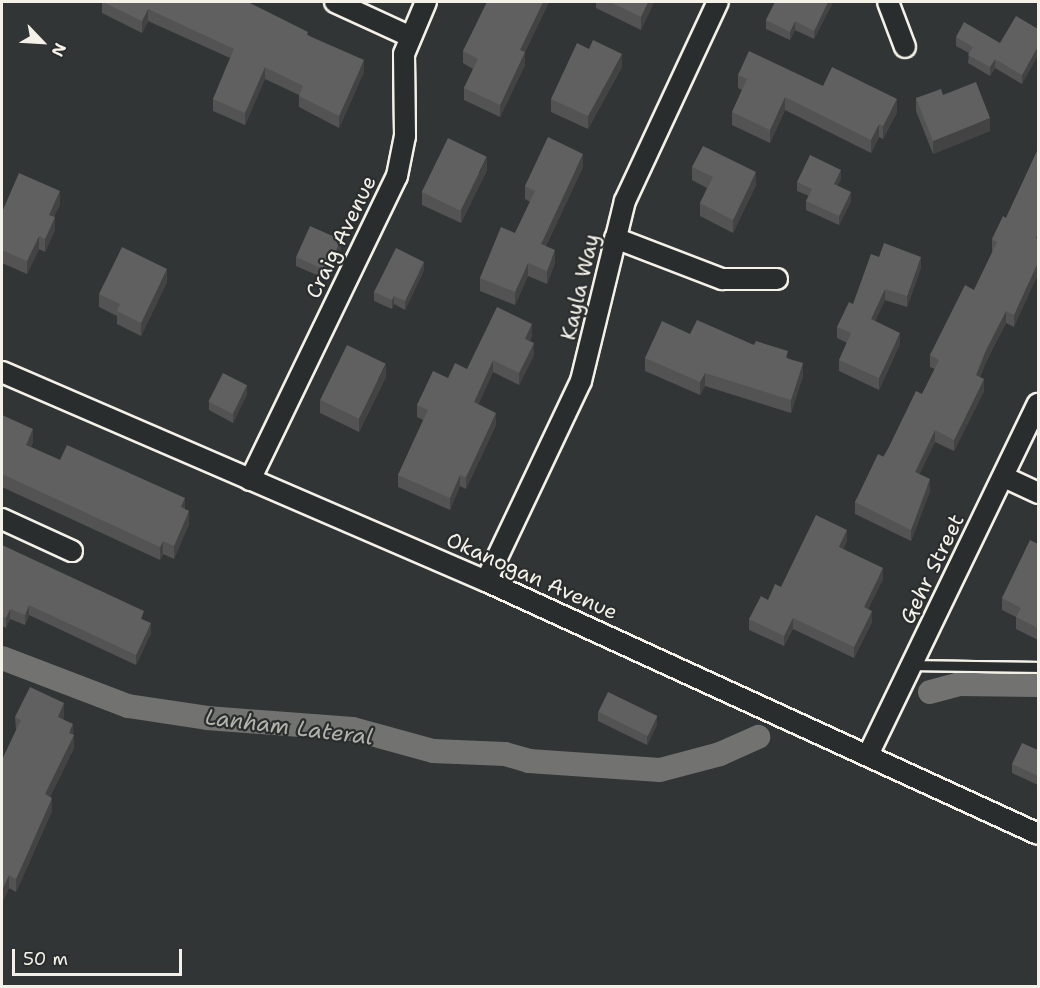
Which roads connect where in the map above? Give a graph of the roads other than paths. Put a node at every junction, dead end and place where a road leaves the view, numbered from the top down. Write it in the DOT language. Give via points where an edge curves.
graph roads {
  1 [pos="335,2"];
  2 [pos="426,2"];
  3 [pos="718,2"];
  4 [pos="888,2"];
  5 [pos="409,36"];
  6 [pos="905,47"];
  7 [pos="615,238"];
  8 [pos="777,279"];
  9 [pos="2,372"];
  10 [pos="1038,404"];
  11 [pos="1004,477"];
  12 [pos="250,480"];
  13 [pos="1038,493"];
  14 [pos="2,519"];
  15 [pos="72,551"];
  16 [pos="486,581"];
  17 [pos="912,665"];
  18 [pos="1038,667"];
  19 [pos="868,755"];
  20 [pos="1038,834"];
  1 -- 5 [label="street"];
  2 -- 5 [label="street, Craig Avenue"];
  3 -- 7 [label="street, Kayla Way" via="625,201"];
  4 -- 6 [label="street"];
  5 -- 12 [label="street, Craig Avenue" via="404,54 405,136 397,176"];
  7 -- 8 [label="street" via="722,279"];
  7 -- 16 [label="street, Kayla Way" via="581,381"];
  9 -- 12 [label="street, Okanogan Avenue"];
  10 -- 11 [label="street, Gehr Street"];
  11 -- 13 [label="street"];
  11 -- 17 [label="street, Gehr Street"];
  12 -- 16 [label="street, Okanogan Avenue"];
  14 -- 15 [label="street"];
  16 -- 19 [label="street, Okanogan Avenue"];
  17 -- 18 [label="lane"];
  17 -- 19 [label="street, Gehr Street"];
  19 -- 20 [label="street, Okanogan Avenue"];
}
